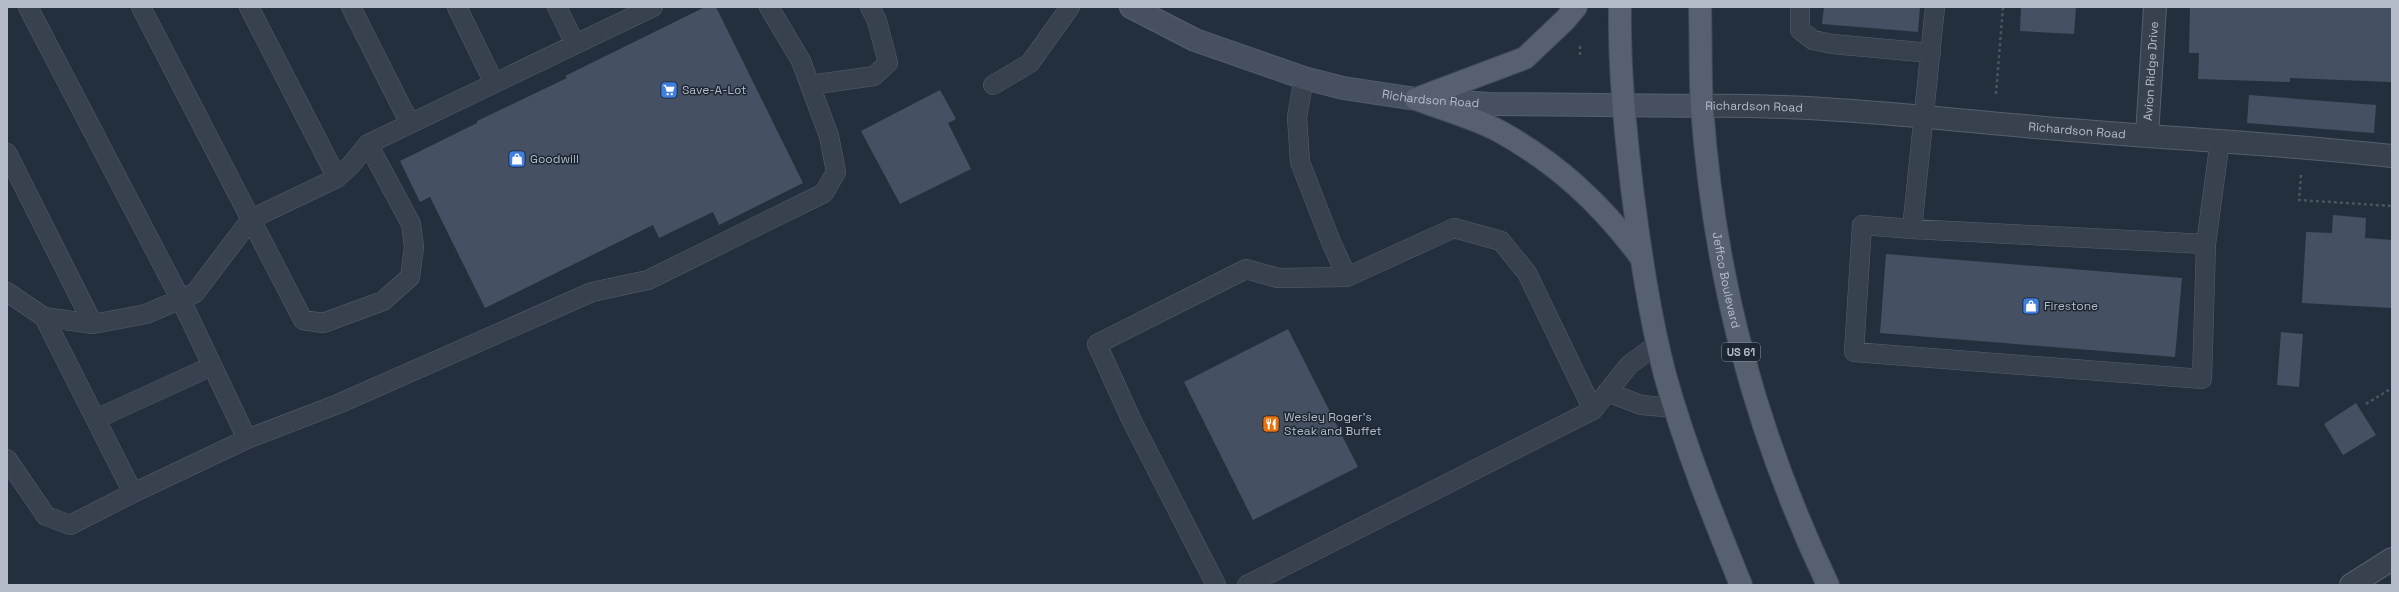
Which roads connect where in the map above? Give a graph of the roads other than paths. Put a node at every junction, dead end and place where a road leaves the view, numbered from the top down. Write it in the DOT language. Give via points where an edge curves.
graph roads {
  1 [pos="28,7"];
  2 [pos="141,7"];
  3 [pos="249,7"];
  4 [pos="350,7"];
  5 [pos="457,7"];
  6 [pos="557,7"];
  7 [pos="653,7"];
  8 [pos="769,7"];
  9 [pos="870,7"];
  10 [pos="1070,7"];
  11 [pos="1131,7"];
  12 [pos="1576,7"];
  13 [pos="1620,7"];
  14 [pos="1700,7"];
  15 [pos="1800,7"];
  16 [pos="1935,7"];
  17 [pos="2155,7"];
  18 [pos="575,44"];
  19 [pos="1931,53"];
  20 [pos="1304,78"];
  21 [pos="494,83"];
  22 [pos="810,85"];
  23 [pos="993,85"];
  24 [pos="1416,99"];
  25 [pos="1622,106"];
  26 [pos="1702,106"];
  27 [pos="1924,116"];
  28 [pos="410,124"];
  29 [pos="2147,134"];
  30 [pos="2220,140"];
  31 [pos="368,144"];
  32 [pos="7,153"];
  33 [pos="2392,156"];
  34 [pos="337,178"];
  35 [pos="251,219"];
  36 [pos="1912,229"];
  37 [pos="2206,244"];
  38 [pos="1640,256"];
  39 [pos="1347,277"];
  40 [pos="7,292"];
  41 [pos="181,300"];
  42 [pos="44,318"];
  43 [pos="93,324"];
  44 [pos="1659,343"];
  45 [pos="212,366"];
  46 [pos="1607,392"];
  47 [pos="1676,408"];
  48 [pos="1593,410"];
  49 [pos="96,419"];
  50 [pos="246,439"];
  51 [pos="7,459"];
  52 [pos="133,493"];
  53 [pos="2392,559"];
  54 [pos="1216,585"];
  55 [pos="1247,585"];
  56 [pos="1741,585"];
  57 [pos="1828,585"];
  58 [pos="2351,585"];
  1 -- 41 [label="lane"];
  2 -- 35 [label="lane"];
  3 -- 34 [label="lane"];
  4 -- 28 [label="lane"];
  5 -- 21 [label="lane"];
  6 -- 18 [label="lane"];
  7 -- 18 [label="lane"];
  8 -- 22 [label="lane" via="801,61"];
  9 -- 22 [label="lane" via="877,21 888,63 874,76"];
  10 -- 23 [label="lane" via="1030,63"];
  11 -- 20 [label="main road, Richardson Road" via="1195,40"];
  12 -- 24 [label="main road" via="1525,58"];
  13 -- 25 [label="main road"];
  14 -- 26 [label="main road, Jeffco Boulevard / US 61"];
  15 -- 19 [label="lane" via="1800,30 1814,40"];
  16 -- 19 [label="lane"];
  17 -- 29 [label="street, Avion Ridge Drive"];
  18 -- 21 [label="lane"];
  19 -- 27 [label="lane"];
  20 -- 24 [label="main road, Richardson Road" via="1343,88"];
  20 -- 39 [label="lane" via="1297,117 1300,162"];
  21 -- 28 [label="lane"];
  22 -- 50 [label="lane" via="830,136 836,172 824,193 648,280 592,292 338,404"];
  24 -- 25 [label="main road, Richardson Road" via="1488,104"];
  24 -- 38 [label="main road" via="1498,131 1572,179 1601,208"];
  25 -- 26 [label="main road, Richardson Road"];
  25 -- 38 [label="main road"];
  26 -- 27 [label="street, Richardson Road" via="1750,105"];
  26 -- 57 [label="main road, Jeffco Boulevard / US 61" via="1720,260 1736,336 1762,424 1801,527"];
  27 -- 29 [label="street, Richardson Road"];
  27 -- 36 [label="lane"];
  28 -- 31 [label="lane"];
  29 -- 30 [label="street, Richardson Road"];
  30 -- 33 [label="street, Richardson Road"];
  30 -- 37 [label="lane"];
  31 -- 34 [label="lane"];
  31 -- 35 [label="lane" via="411,224 414,247 410,277 382,301 323,323 303,320"];
  32 -- 43 [label="lane"];
  34 -- 35 [label="lane"];
  35 -- 41 [label="lane" via="195,293"];
  36 -- 37 [label="lane"];
  36 -- 37 [label="lane" via="1862,225 1854,352 2202,379"];
  38 -- 44 [label="main road"];
  39 -- 48 [label="lane" via="1454,228 1501,241 1527,273"];
  39 -- 54 [label="lane" via="1278,278 1246,269 1097,344 1131,419"];
  40 -- 42 [label="lane"];
  41 -- 43 [label="lane" via="146,314"];
  41 -- 45 [label="lane"];
  42 -- 43 [label="lane"];
  42 -- 49 [label="lane"];
  44 -- 46 [label="lane" via="1629,365"];
  44 -- 47 [label="main road"];
  45 -- 49 [label="lane"];
  45 -- 50 [label="lane"];
  46 -- 47 [label="lane" via="1641,405"];
  46 -- 48 [label="lane"];
  47 -- 56 [label="main road" via="1695,469"];
  48 -- 55 [label="lane"];
  49 -- 52 [label="lane"];
  50 -- 52 [label="lane"];
  51 -- 52 [label="lane" via="46,516 70,525"];
  53 -- 58 [label="street"];
}
